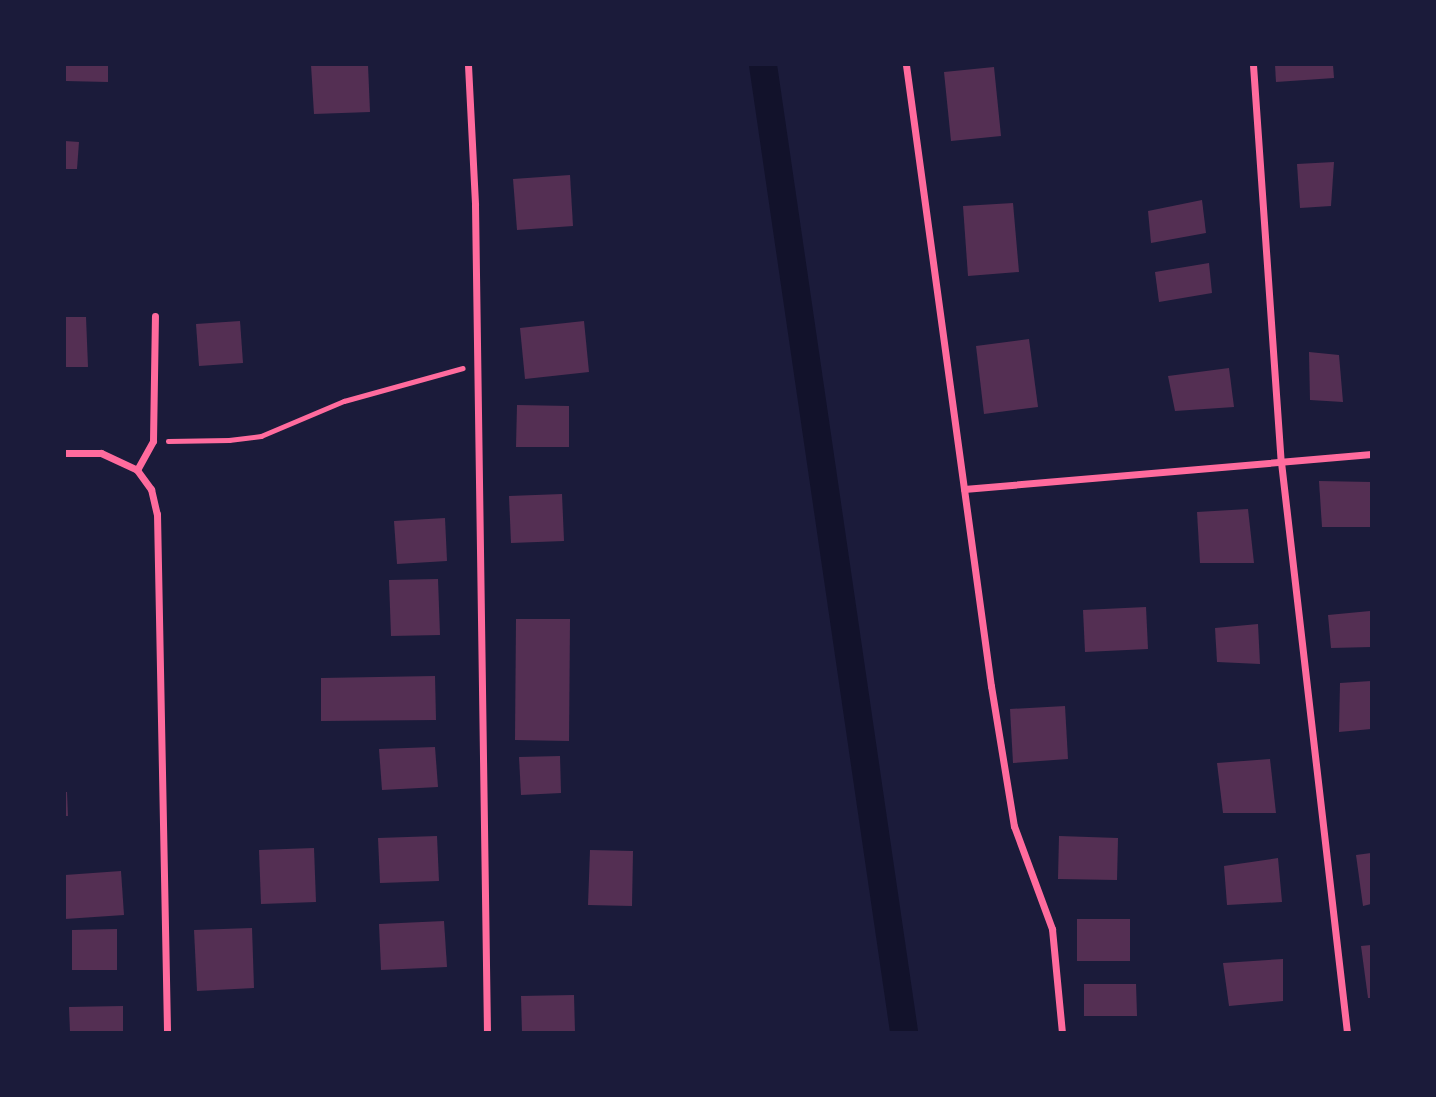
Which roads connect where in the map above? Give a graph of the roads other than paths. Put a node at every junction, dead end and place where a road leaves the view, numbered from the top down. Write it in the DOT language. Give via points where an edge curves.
graph roads {
  1 [pos="468,65"];
  2 [pos="906,65"];
  3 [pos="1253,65"];
  4 [pos="155,316"];
  5 [pos="65,453"];
  6 [pos="1371,454"];
  7 [pos="1281,462"];
  8 [pos="137,470"];
  9 [pos="964,489"];
  10 [pos="167,1032"];
  11 [pos="487,1032"];
  12 [pos="1062,1032"];
  13 [pos="1346,1032"];
  1 -- 11 [label="street" via="475,205"];
  2 -- 9 [label="street"];
  3 -- 7 [label="street"];
  4 -- 8 [label="street" via="153,441"];
  5 -- 8 [label="street" via="101,453"];
  6 -- 7 [label="street"];
  7 -- 9 [label="street"];
  7 -- 13 [label="street"];
  8 -- 10 [label="street" via="151,489 157,514"];
  9 -- 12 [label="street" via="1014,826 1052,929"];
}
